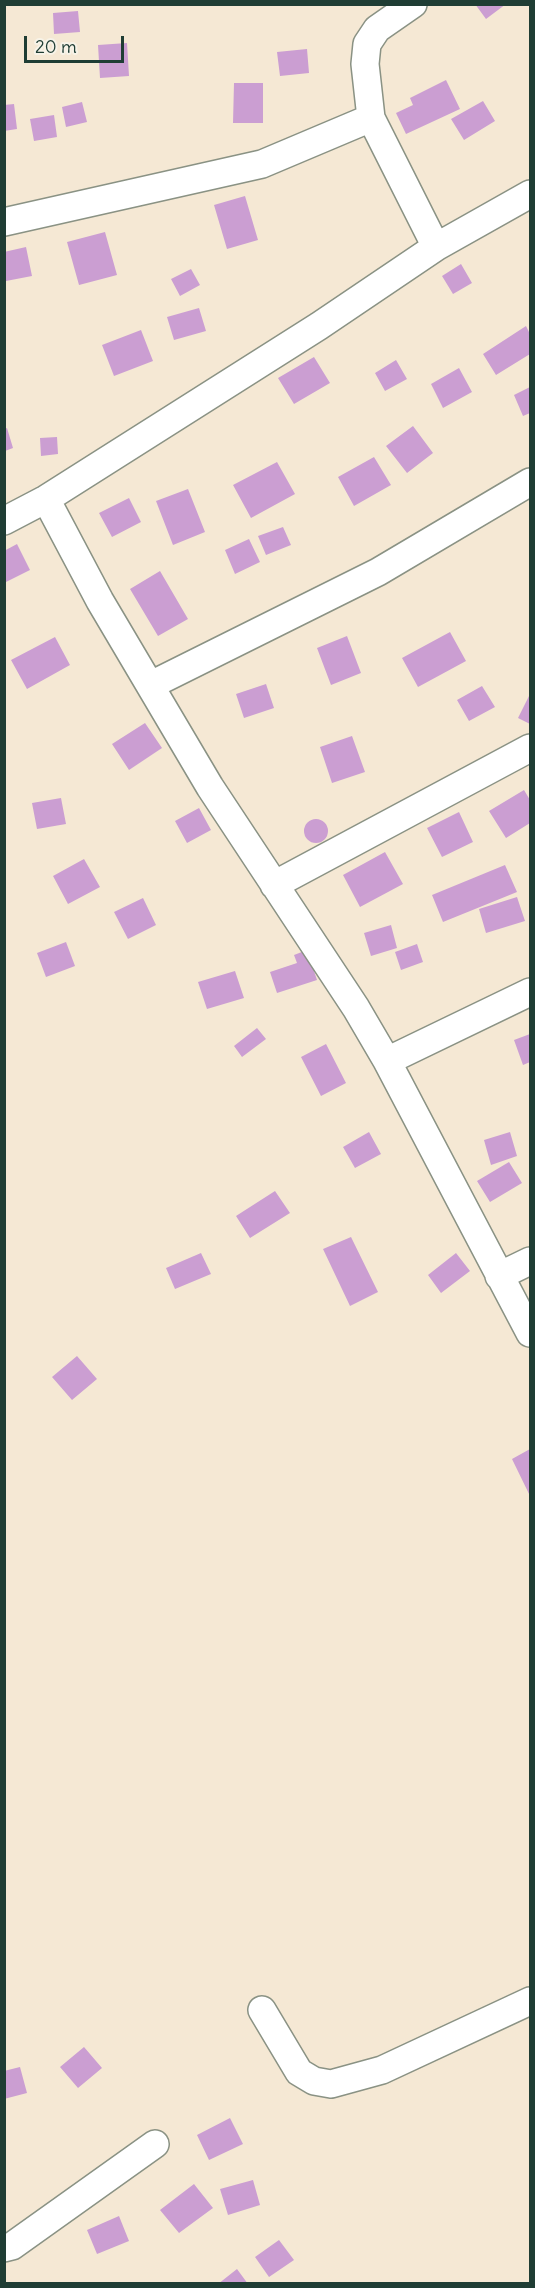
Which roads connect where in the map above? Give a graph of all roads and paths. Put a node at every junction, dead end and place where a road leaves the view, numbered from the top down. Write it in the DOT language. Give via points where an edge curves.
graph roads {
  1 [pos="413,4"];
  2 [pos="371,118"];
  3 [pos="531,194"];
  4 [pos="4,222"];
  5 [pos="436,247"];
  6 [pos="531,482"];
  7 [pos="46,499"];
  8 [pos="4,521"];
  9 [pos="151,685"];
  10 [pos="531,748"];
  11 [pos="274,885"];
  12 [pos="531,992"];
  13 [pos="387,1061"];
  14 [pos="531,1261"];
  15 [pos="499,1276"];
  16 [pos="531,1333"];
  17 [pos="531,2001"];
  18 [pos="262,2010"];
  19 [pos="155,2144"];
  20 [pos="4,2248"];
  1 -- 2 [label="street" via="377,29 367,44 365,64"];
  2 -- 4 [label="street" via="262,164"];
  2 -- 5 [label="street"];
  3 -- 5 [label="street"];
  5 -- 7 [label="street"];
  6 -- 9 [label="street" via="378,572"];
  7 -- 8 [label="street"];
  7 -- 9 [label="street" via="100,602"];
  9 -- 11 [label="street" via="210,787"];
  10 -- 11 [label="street"];
  11 -- 13 [label="street"];
  12 -- 13 [label="street"];
  13 -- 15 [label="street"];
  14 -- 15 [label="street"];
  15 -- 16 [label="street"];
  17 -- 18 [label="street" via="382,2070 331,2084 314,2081 299,2072"];
  19 -- 20 [label="street"];
}
